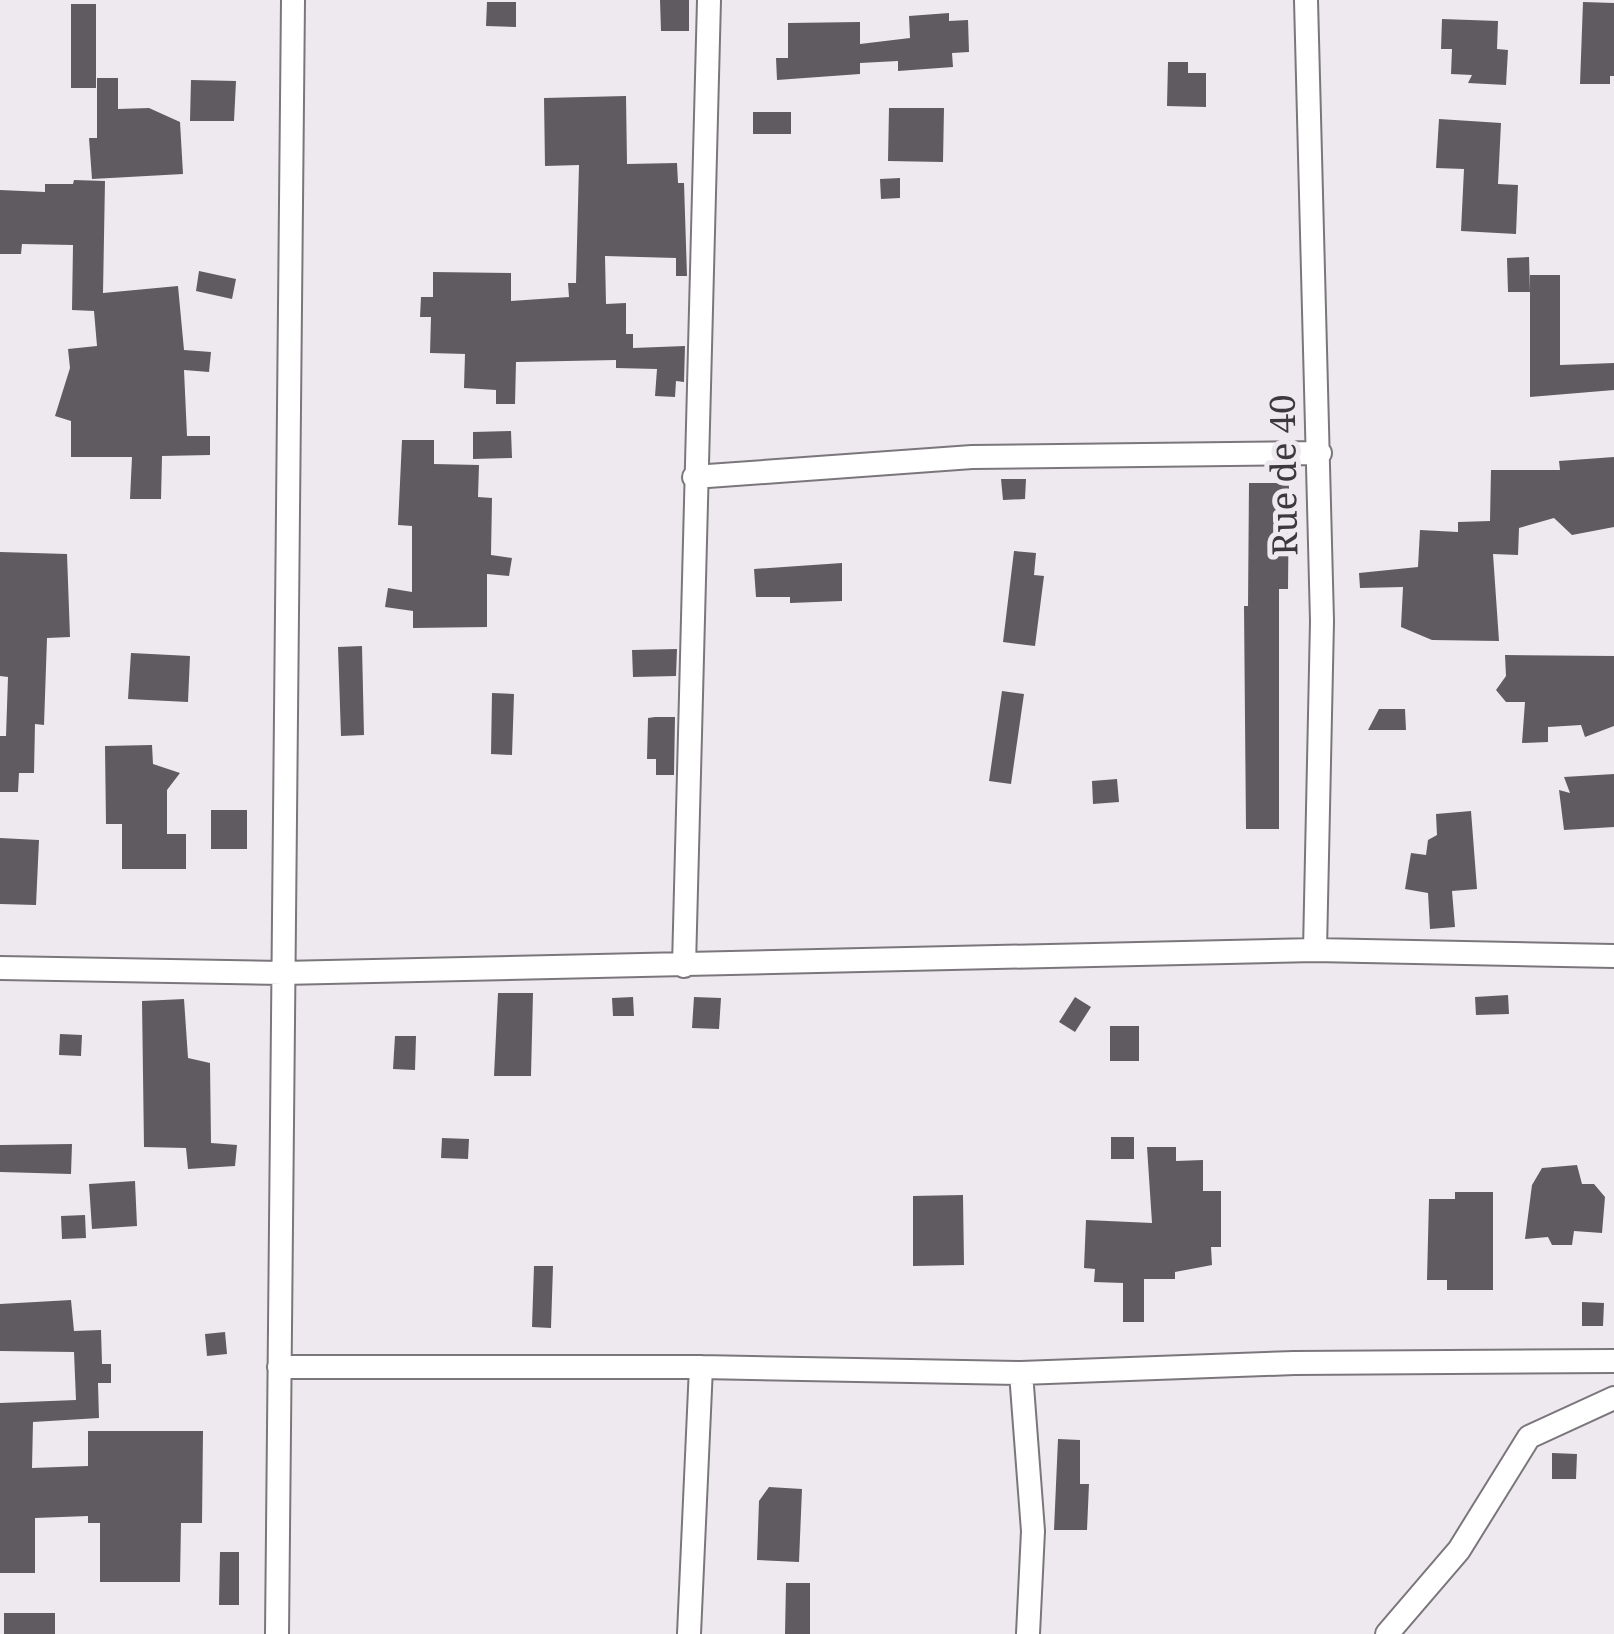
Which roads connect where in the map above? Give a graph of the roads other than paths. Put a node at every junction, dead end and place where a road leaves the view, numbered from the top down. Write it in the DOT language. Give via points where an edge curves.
graph roads {
  1 [pos="294,0"];
  2 [pos="709,0"];
  3 [pos="1306,0"];
  4 [pos="1320,452"];
  5 [pos="694,477"];
  6 [pos="1315,950"];
  7 [pos="1614,956"];
  8 [pos="684,966"];
  9 [pos="0,968"];
  10 [pos="282,974"];
  11 [pos="1614,1361"];
  12 [pos="701,1366"];
  13 [pos="279,1367"];
  14 [pos="1020,1373"];
  15 [pos="1614,1398"];
  16 [pos="278,1634"];
  17 [pos="688,1634"];
  18 [pos="1028,1634"];
  19 [pos="1387,1634"];
  1 -- 10 [label="street"];
  2 -- 5 [label="street"];
  3 -- 4 [label="street, Rue de 40"];
  4 -- 5 [label="street" via="972,457"];
  4 -- 6 [label="street, Rue de 40"];
  5 -- 8 [label="street"];
  6 -- 7 [label="street"];
  6 -- 8 [label="street"];
  8 -- 10 [label="street"];
  9 -- 10 [label="street"];
  10 -- 13 [label="street"];
  11 -- 14 [label="street"];
  12 -- 13 [label="street"];
  12 -- 14 [label="street"];
  12 -- 17 [label="street"];
  13 -- 16 [label="street"];
  14 -- 18 [label="street" via="1032,1531"];
  15 -- 19 [label="street" via="1529,1437 1459,1550"];
}
